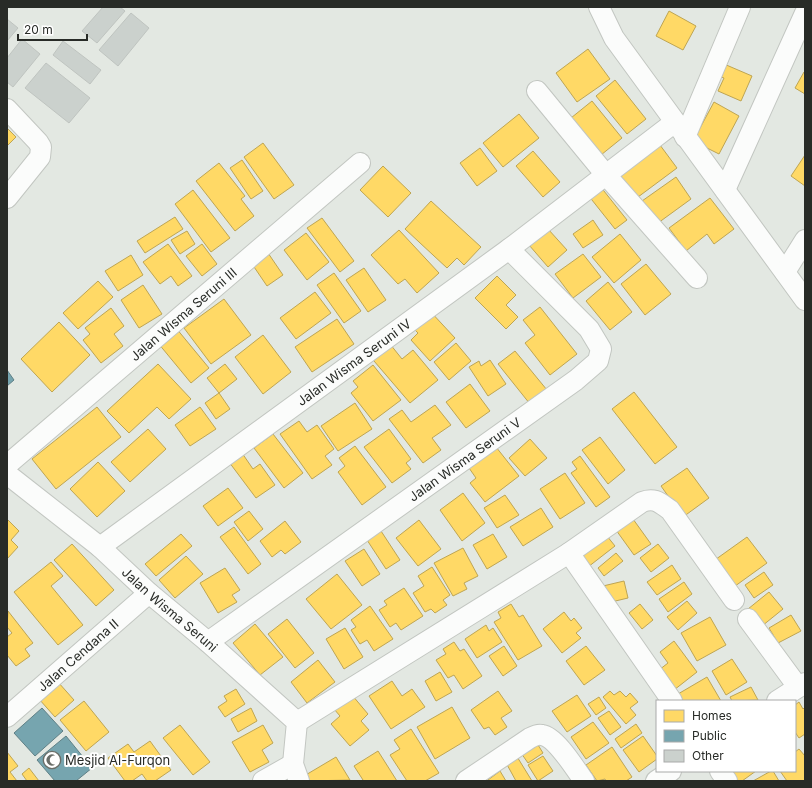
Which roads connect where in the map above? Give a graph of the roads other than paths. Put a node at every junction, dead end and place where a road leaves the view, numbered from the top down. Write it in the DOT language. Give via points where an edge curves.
graph roads {
  1 [pos="599,7"];
  2 [pos="740,7"];
  3 [pos="805,13"];
  4 [pos="537,91"];
  5 [pos="7,109"];
  6 [pos="680,129"];
  7 [pos="360,163"];
  8 [pos="606,175"];
  9 [pos="725,190"];
  10 [pos="7,198"];
  11 [pos="805,240"];
  12 [pos="509,249"];
  13 [pos="785,272"];
  14 [pos="697,278"];
  15 [pos="805,300"];
  16 [pos="10,478"];
  17 [pos="100,547"];
  18 [pos="569,553"];
  19 [pos="149,593"];
  20 [pos="734,600"];
  21 [pos="748,619"];
  22 [pos="208,642"];
  23 [pos="802,685"];
  24 [pos="671,700"];
  25 [pos="779,700"];
  26 [pos="7,717"];
  27 [pos="297,722"];
  28 [pos="296,772"];
  29 [pos="670,772"];
  30 [pos="721,772"];
  31 [pos="263,781"];
  32 [pos="466,781"];
  33 [pos="584,781"];
  34 [pos="656,781"];
  35 [pos="727,781"];
  1 -- 6 [label="street" via="614,38"];
  2 -- 6 [label="street"];
  3 -- 9 [label="street"];
  4 -- 8 [label="street"];
  5 -- 10 [label="street" via="38,142 41,150 40,157"];
  6 -- 8 [label="street, Jalan Wisma Seruni IV"];
  6 -- 9 [label="street"];
  7 -- 16 [label="street, Jalan Wisma Seruni III"];
  8 -- 12 [label="street, Jalan Wisma Seruni IV"];
  8 -- 14 [label="street"];
  9 -- 13 [label="street"];
  11 -- 13 [label="street"];
  12 -- 17 [label="street, Jalan Wisma Seruni IV"];
  12 -- 22 [label="street, Jalan Wisma Seruni V" via="589,329 602,349 598,361 576,380"];
  13 -- 15 [label="street"];
  16 -- 17 [label="street, Jalan Wisma Seruni"];
  17 -- 19 [label="street, Jalan Wisma Seruni"];
  18 -- 20 [label="street" via="651,498 670,510"];
  18 -- 24 [label="street"];
  18 -- 27 [label="street"];
  19 -- 22 [label="street, Jalan Wisma Seruni"];
  19 -- 26 [label="street, Jalan Cendana II"];
  21 -- 23 [label="street"];
  22 -- 27 [label="street, Jalan Wisma Seruni"];
  23 -- 25 [label="street"];
  27 -- 28 [label="street"];
  28 -- 31 [label="street"];
  29 -- 34 [label="street"];
  30 -- 35 [label="street"];
  32 -- 33 [label="street" via="537,735 544,735 552,741"];
}
